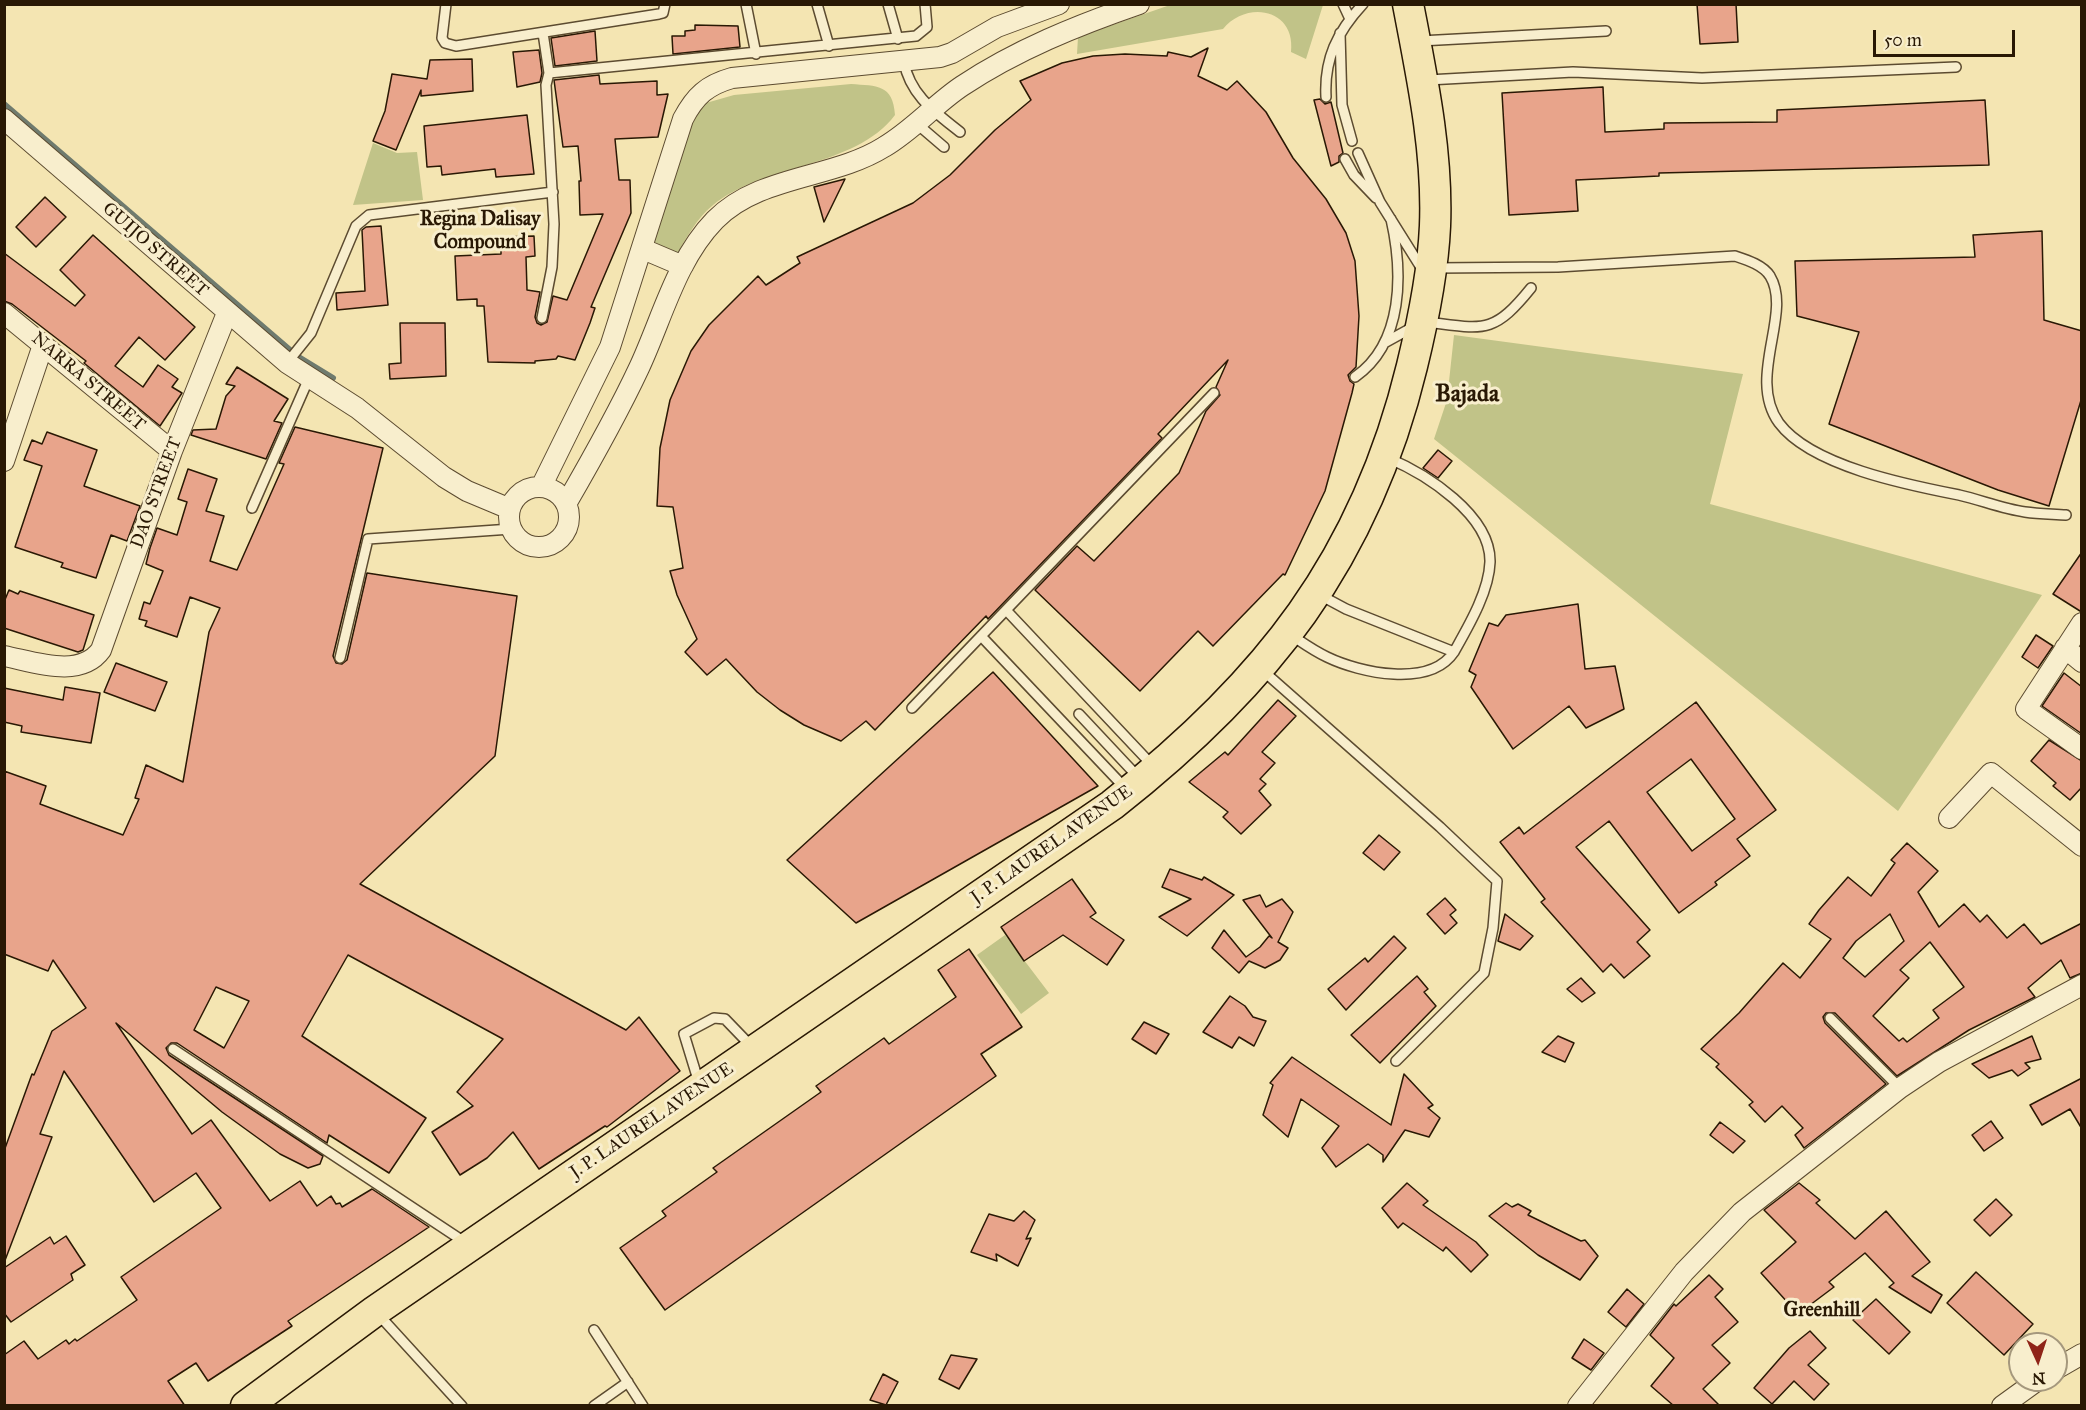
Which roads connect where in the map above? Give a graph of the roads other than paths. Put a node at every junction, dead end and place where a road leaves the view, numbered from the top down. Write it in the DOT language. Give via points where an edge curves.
graph roads {
  1 [pos="446,4"];
  2 [pos="665,4"];
  3 [pos="746,4"];
  4 [pos="817,4"];
  5 [pos="888,4"];
  6 [pos="925,4"];
  7 [pos="1059,4"];
  8 [pos="1139,4"];
  9 [pos="1343,4"];
  10 [pos="1363,4"];
  11 [pos="1408,4"];
  12 [pos="1350,19"];
  13 [pos="1606,31"];
  14 [pos="543,33"];
  15 [pos="1341,33"];
  16 [pos="898,39"];
  17 [pos="1415,42"];
  18 [pos="829,46"];
  19 [pos="756,54"];
  20 [pos="904,63"];
  21 [pos="1956,68"];
  22 [pos="549,73"];
  23 [pos="1422,81"];
  24 [pos="1326,97"];
  25 [pos="931,108"];
  26 [pos="4,119"];
  27 [pos="916,123"];
  28 [pos="960,132"];
  29 [pos="1352,141"];
  30 [pos="944,147"];
  31 [pos="1358,153"];
  32 [pos="1345,159"];
  33 [pos="553,192"];
  34 [pos="1380,202"];
  35 [pos="1391,219"];
  36 [pos="643,249"];
  37 [pos="683,266"];
  38 [pos="1430,274"];
  39 [pos="1531,288"];
  40 [pos="4,313"];
  41 [pos="227,314"];
  42 [pos="542,318"];
  43 [pos="1423,321"];
  44 [pos="1386,342"];
  45 [pos="43,345"];
  46 [pos="287,363"];
  47 [pos="1355,377"];
  48 [pos="309,378"];
  49 [pos="1214,393"];
  50 [pos="172,451"];
  51 [pos="1385,456"];
  52 [pos="4,461"];
  53 [pos="541,487"];
  54 [pos="566,504"];
  55 [pos="252,508"];
  56 [pos="510,509"];
  57 [pos="2066,515"];
  58 [pos="511,529"];
  59 [pos="1318,594"];
  60 [pos="1006,610"];
  61 [pos="2082,622"];
  62 [pos="1289,633"];
  63 [pos="981,636"];
  64 [pos="2065,648"];
  65 [pos="1454,652"];
  66 [pos="4,656"];
  67 [pos="340,658"];
  68 [pos="2082,662"];
  69 [pos="1259,668"];
  70 [pos="912,708"];
  71 [pos="1078,714"];
  72 [pos="2082,749"];
  73 [pos="1143,781"];
  74 [pos="1949,818"];
  75 [pos="2082,846"];
  76 [pos="2082,985"];
  77 [pos="1830,1018"];
  78 [pos="173,1049"];
  79 [pos="756,1051"];
  80 [pos="1396,1061"];
  81 [pos="700,1088"];
  82 [pos="1900,1088"];
  83 [pos="470,1246"];
  84 [pos="375,1311"];
  85 [pos="594,1330"];
  86 [pos="2082,1354"];
  87 [pos="2068,1362"];
  88 [pos="628,1382"];
  89 [pos="2021,1392"];
  90 [pos="257,1402"];
  91 [pos="462,1406"];
  92 [pos="594,1406"];
  93 [pos="643,1406"];
  94 [pos="1578,1406"];
  95 [pos="2002,1406"];
  1 -- 14 [label="lane" via="442,32 445,43 450,45"];
  2 -- 14 [label="lane" via="659,14"];
  3 -- 19 [label="lane"];
  4 -- 18 [label="lane"];
  5 -- 16 [label="lane"];
  6 -- 16 [label="lane" via="928,20 924,32"];
  7 -- 20 [label="street" via="997,27 952,53"];
  8 -- 25 [label="street" via="1004,62"];
  9 -- 12 [label="lane"];
  10 -- 12 [label="lane"];
  11 -- 17 [label="main road, J. P. LAUREL AVENUE"];
  12 -- 15 [label="lane"];
  13 -- 17 [label="lane"];
  14 -- 22 [label="lane"];
  15 -- 24 [label="lane" via="1327,60"];
  15 -- 29 [label="lane" via="1342,105"];
  16 -- 18 [label="lane"];
  17 -- 23 [label="main road, J. P. LAUREL AVENUE"];
  18 -- 19 [label="lane"];
  19 -- 22 [label="lane"];
  20 -- 25 [label="lane" via="914,91"];
  20 -- 36 [label="street" via="732,78 702,91 683,119"];
  21 -- 23 [label="lane" via="1693,78 1573,72"];
  22 -- 33 [label="lane" via="546,85"];
  23 -- 38 [label="main road, J. P. LAUREL AVENUE" via="1435,205"];
  25 -- 27 [label="street"];
  25 -- 28 [label="lane"];
  26 -- 41 [label="street, GUIJO STREET"];
  27 -- 30 [label="lane"];
  27 -- 37 [label="street" via="884,148 860,159 736,202 716,219"];
  31 -- 34 [label="lane"];
  32 -- 34 [label="lane" via="1354,175"];
  33 -- 42 [label="lane" via="552,267"];
  33 -- 46 [label="lane" via="369,215 356,226 310,333"];
  34 -- 35 [label="lane"];
  35 -- 38 [label="lane"];
  35 -- 44 [label="lane" via="1397,245 1398,283"];
  36 -- 37 [label="street"];
  36 -- 53 [label="street" via="610,347"];
  37 -- 54 [label="street" via="627,392"];
  38 -- 43 [label="main road, J. P. LAUREL AVENUE"];
  38 -- 57 [label="lane" via="1735,256 1754,263 1769,275 1776,292 1765,375 1771,403 1779,423 1802,445 1843,464 1921,488 2025,512"];
  39 -- 43 [label="lane" via="1512,312 1488,326"];
  40 -- 45 [label="street, NARRA STREET"];
  41 -- 46 [label="street, GUIJO STREET"];
  41 -- 50 [label="street, DAO STREET"];
  43 -- 44 [label="lane"];
  43 -- 51 [label="main road, J. P. LAUREL AVENUE"];
  44 -- 47 [label="lane" via="1372,364"];
  45 -- 50 [label="street, NARRA STREET"];
  45 -- 52 [label="street"];
  46 -- 48 [label="street, GUIJO STREET"];
  48 -- 55 [label="lane"];
  48 -- 56 [label="street, GUIJO STREET" via="357,408 444,477"];
  49 -- 60 [label="lane"];
  50 -- 66 [label="street, DAO STREET" via="101,650 91,662 82,664 52,665"];
  51 -- 59 [label="main road, J. P. LAUREL AVENUE" via="1368,501"];
  51 -- 65 [label="lane" via="1412,468 1461,505 1482,530 1488,545 1490,563 1484,587"];
  53 -- 54 [label="street" via="551,489"];
  53 -- 56 [label="street" via="521,492"];
  54 -- 58 [label="street" via="567,529 549,545 523,543"];
  56 -- 58 [label="street"];
  58 -- 67 [label="lane" via="368,539"];
  59 -- 62 [label="main road, J. P. LAUREL AVENUE"];
  59 -- 65 [label="lane"];
  60 -- 63 [label="lane"];
  60 -- 73 [label="lane"];
  61 -- 64 [label="street"];
  62 -- 65 [label="lane" via="1329,658 1389,673 1425,673 1447,662"];
  62 -- 69 [label="main road, J. P. LAUREL AVENUE"];
  63 -- 70 [label="lane"];
  63 -- 73 [label="lane"];
  64 -- 68 [label="street"];
  64 -- 72 [label="street" via="2026,709"];
  69 -- 73 [label="main road, J. P. LAUREL AVENUE" via="1217,716"];
  69 -- 80 [label="lane" via="1497,881 1484,973"];
  71 -- 73 [label="lane"];
  73 -- 79 [label="main road, J. P. LAUREL AVENUE"];
  74 -- 75 [label="street" via="1991,773"];
  76 -- 82 [label="street" via="1975,1041"];
  77 -- 82 [label="lane"];
  78 -- 83 [label="lane"];
  79 -- 81 [label="main road, J. P. LAUREL AVENUE"];
  79 -- 81 [label="lane" via="725,1019 714,1018 684,1034"];
  81 -- 83 [label="main road, J. P. LAUREL AVENUE"];
  82 -- 94 [label="street" via="1742,1212 1684,1272"];
  83 -- 84 [label="main road, J. P. LAUREL AVENUE"];
  84 -- 90 [label="main road, J. P. LAUREL AVENUE"];
  84 -- 91 [label="lane"];
  85 -- 88 [label="lane"];
  86 -- 87 [label="street"];
  88 -- 92 [label="lane"];
  88 -- 93 [label="lane"];
  89 -- 95 [label="street"];
}
